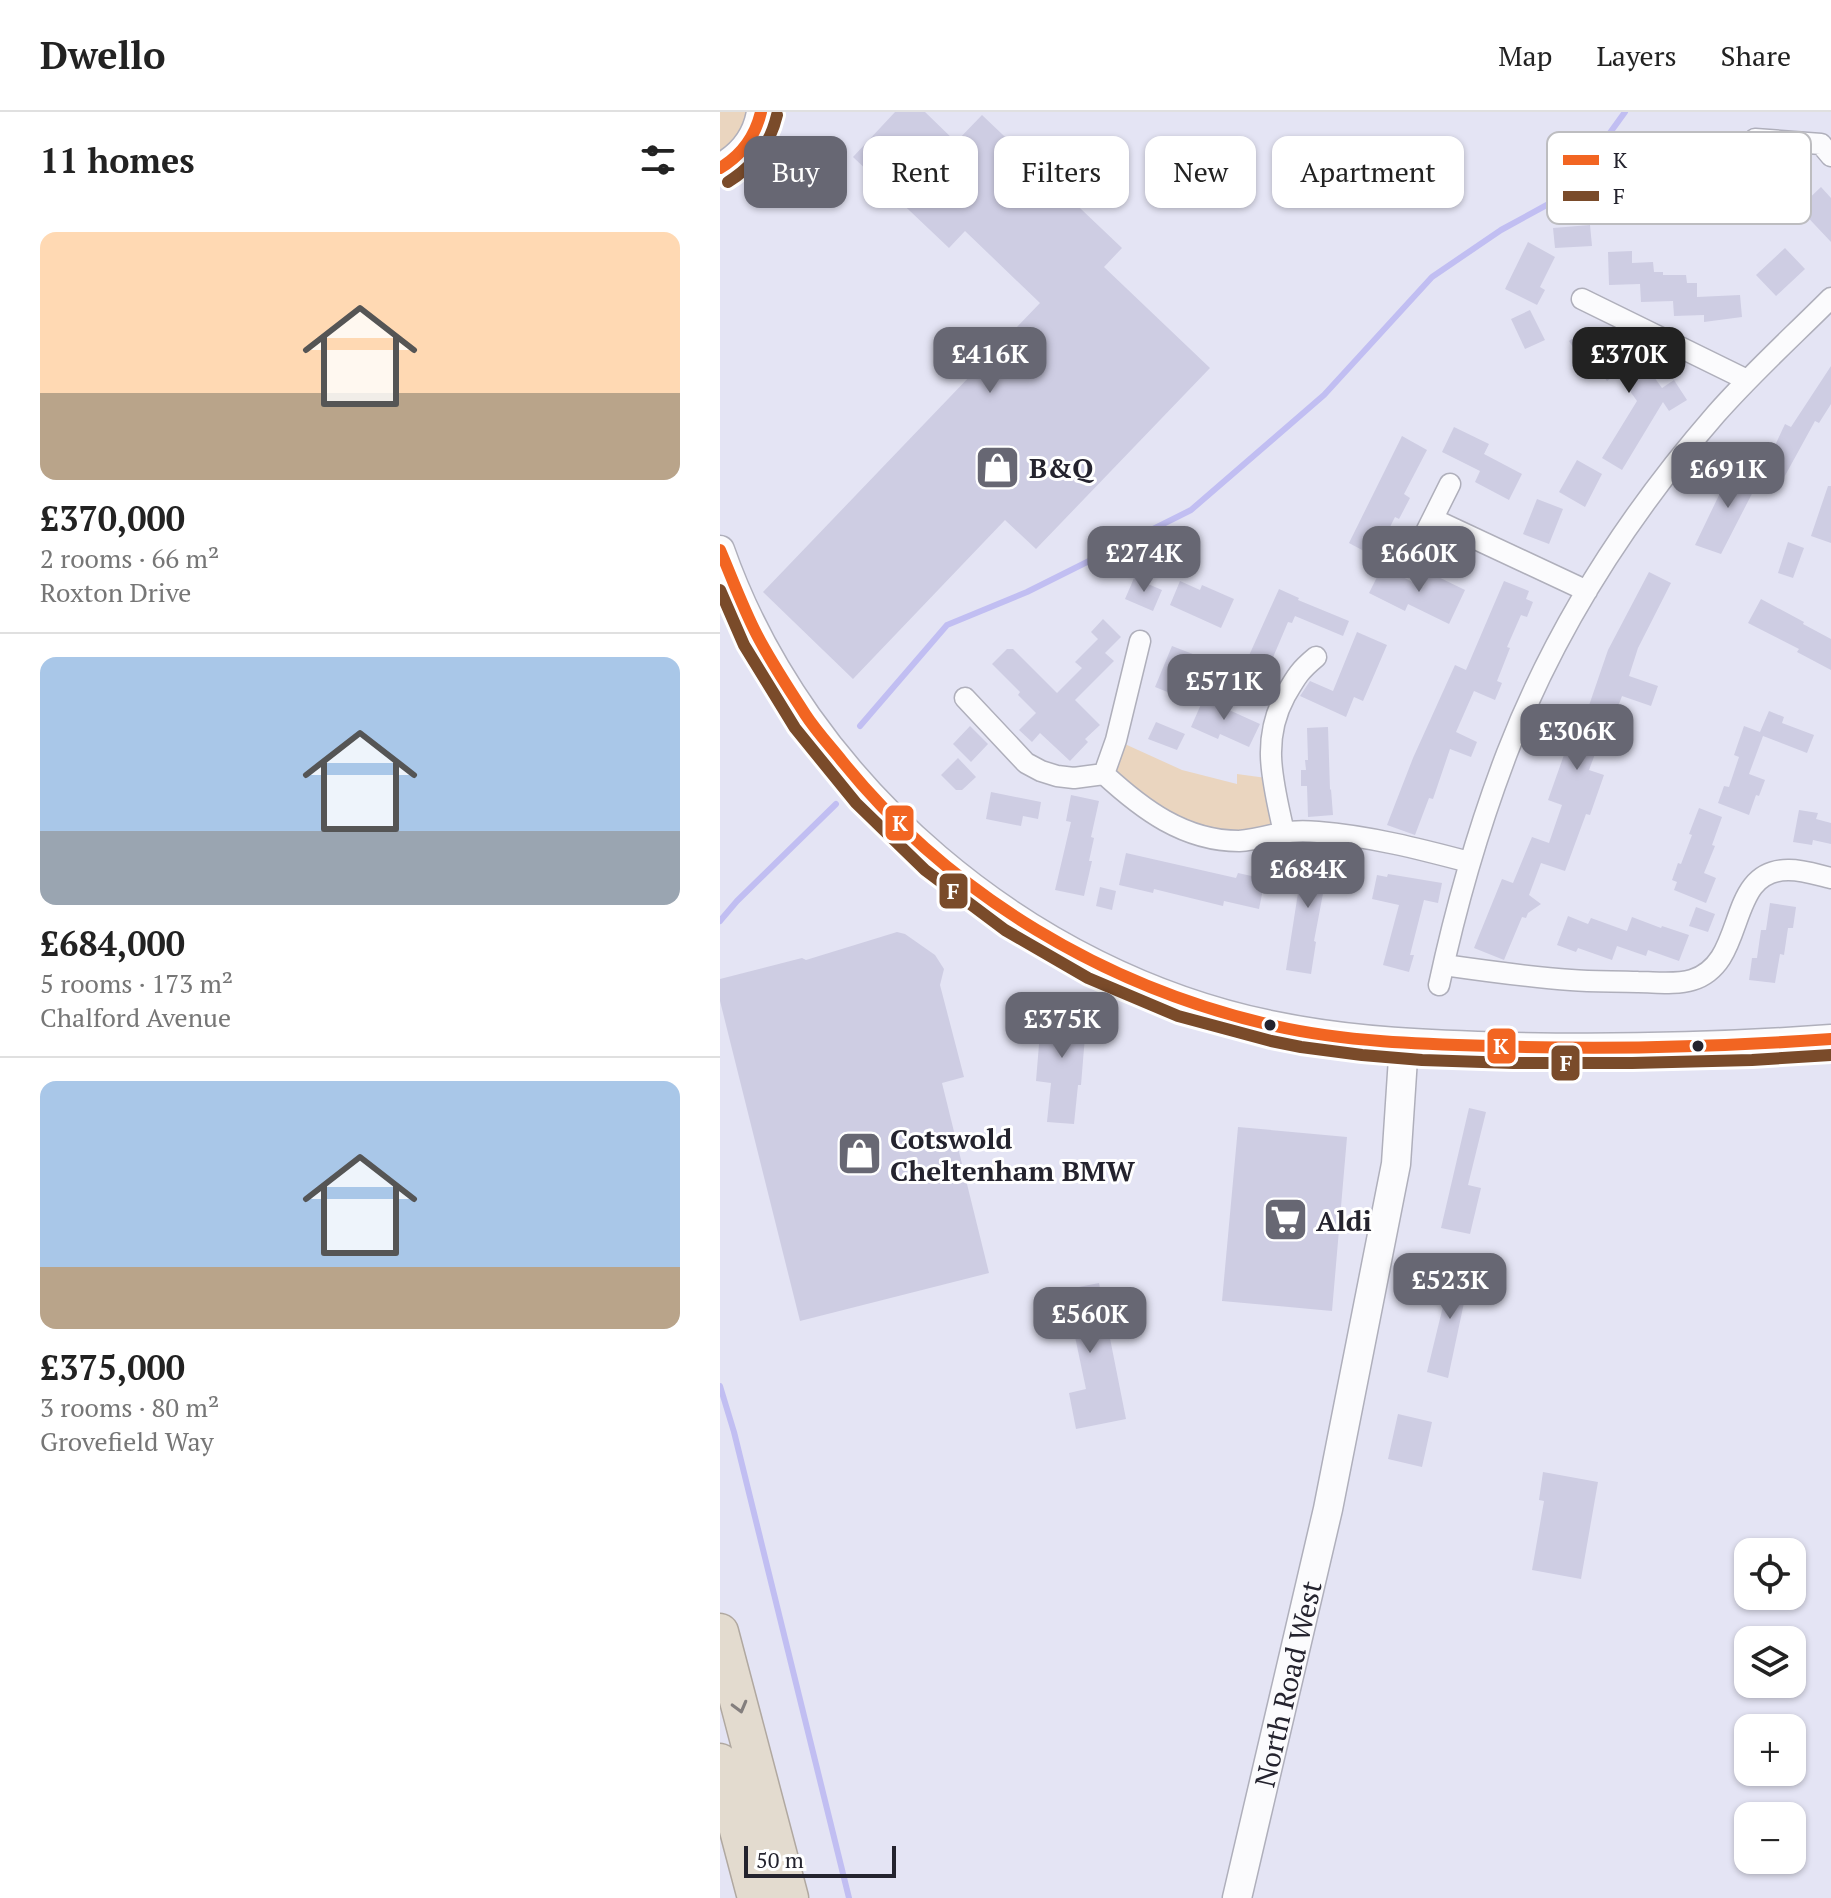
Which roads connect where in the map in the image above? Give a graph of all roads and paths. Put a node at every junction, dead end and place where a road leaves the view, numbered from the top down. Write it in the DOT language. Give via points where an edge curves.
graph roads {
  1 [pos="761,112"];
  2 [pos="720,168"];
  3 [pos="1831,298"];
  4 [pos="1582,299"];
  5 [pos="1747,380"];
  6 [pos="1450,484"];
  7 [pos="1433,519"];
  8 [pos="720,550"];
  9 [pos="1417,550"];
  10 [pos="1587,591"];
  11 [pos="1140,641"];
  12 [pos="1316,657"];
  13 [pos="965,698"];
  14 [pos="1104,774"];
  15 [pos="1284,833"];
  16 [pos="1469,862"];
  17 [pos="1831,878"];
  18 [pos="1444,965"];
  19 [pos="1439,985"];
  20 [pos="1831,1039"];
  21 [pos="1404,1043"];
  22 [pos="720,1632"];
  23 [pos="720,1762"];
  24 [pos="756,1898"];
  25 [pos="790,1898"];
  26 [pos="1237,1898"];
  1 -- 2 [label="street" via="749,145"];
  3 -- 5 [label="street"];
  4 -- 5 [label="street"];
  5 -- 10 [label="street" via="1660,482"];
  6 -- 7 [label="street"];
  7 -- 9 [label="street"];
  7 -- 10 [label="street"];
  8 -- 21 [label="street" via="764,647 816,729 912,838 987,899 1118,975 1214,1011 1273,1026"];
  10 -- 16 [label="street" via="1508,750"];
  11 -- 14 [label="street"];
  12 -- 15 [label="street" via="1300,670 1272,727 1273,779"];
  13 -- 14 [label="street" via="1026,763 1057,776"];
  14 -- 15 [label="street" via="1153,815 1190,832 1240,841"];
  15 -- 16 [label="street" via="1352,836"];
  16 -- 18 [label="street"];
  17 -- 18 [label="street" via="1789,870 1759,880 1745,899 1721,960 1706,974 1685,982 1572,981"];
  18 -- 19 [label="street"];
  20 -- 21 [label="street" via="1613,1047"];
  21 -- 26 [label="street, North Road West" via="1396,1164 1328,1509"];
  22 -- 25 [label="highway, one-way"];
  23 -- 24 [label="highway"];
}
